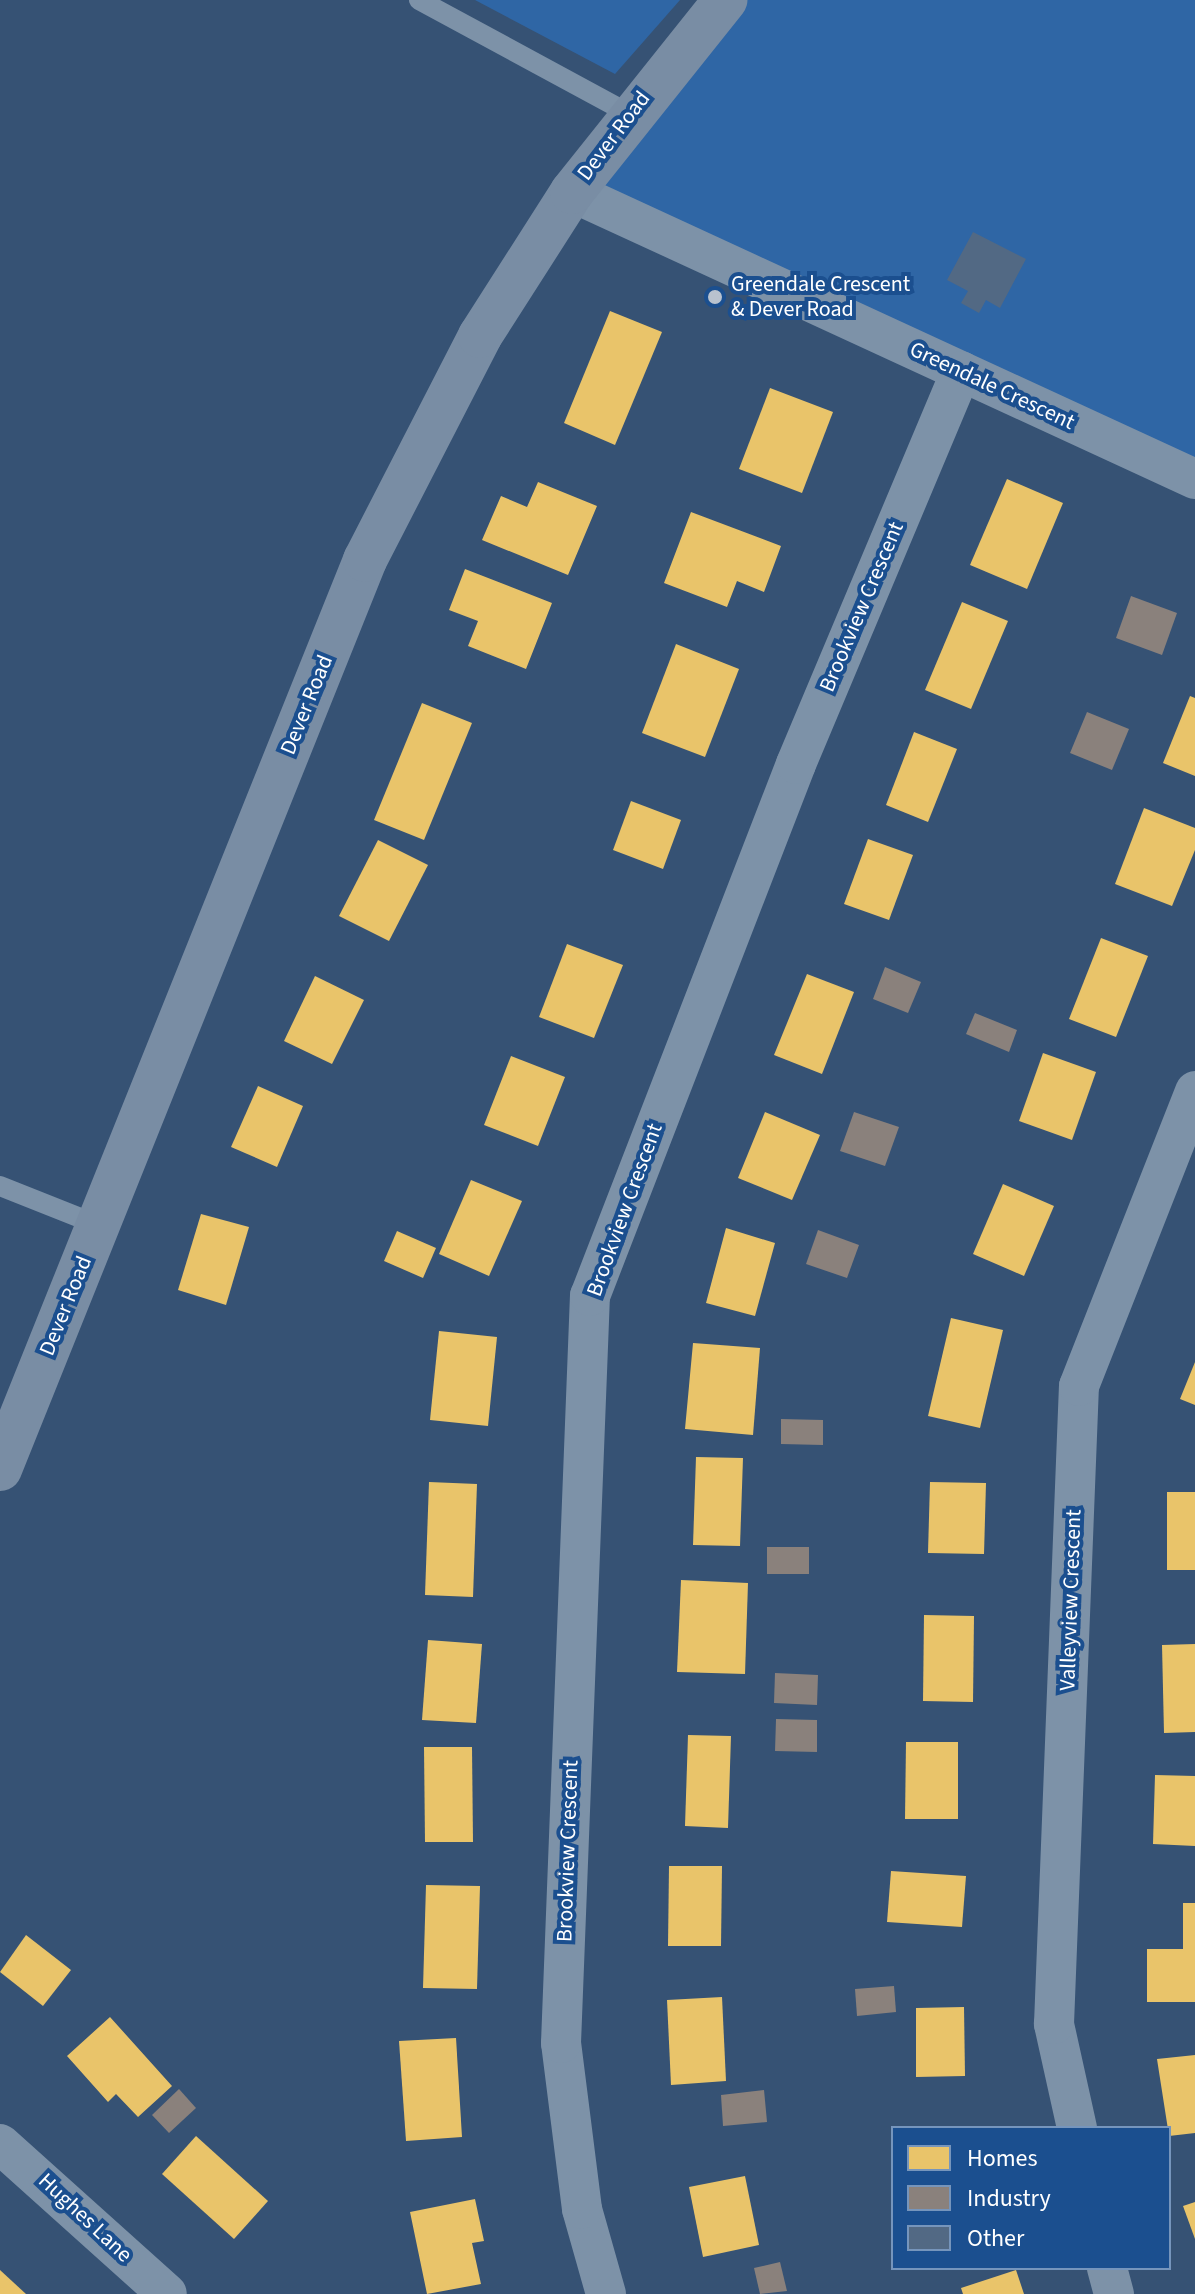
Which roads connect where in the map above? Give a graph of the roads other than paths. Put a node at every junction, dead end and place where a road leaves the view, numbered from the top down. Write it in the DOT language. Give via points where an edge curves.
graph roads {
  1 [pos="419,0"];
  2 [pos="725,0"];
  3 [pos="628,113"];
  4 [pos="572,192"];
  5 [pos="961,371"];
  6 [pos="1195,479"];
  7 [pos="1195,1091"];
  8 [pos="0,1186"];
  9 [pos="98,1225"];
  10 [pos="0,1469"];
  11 [pos="1077,2126"];
  12 [pos="0,2144"];
  13 [pos="1108,2270"];
  14 [pos="167,2294"];
  15 [pos="606,2294"];
  16 [pos="1114,2294"];
  1 -- 3 [label="lane"];
  2 -- 3 [label="main road, Dever Road"];
  3 -- 4 [label="main road, Dever Road"];
  4 -- 5 [label="street, Greendale Crescent"];
  4 -- 9 [label="main road, Dever Road" via="480,336 365,560"];
  5 -- 6 [label="street, Greendale Crescent"];
  5 -- 15 [label="street, Brookview Crescent" via="796,764 590,1296 561,2043 582,2209"];
  7 -- 11 [label="street, Valleyview Crescent" via="1079,1386 1054,2024"];
  8 -- 9 [label="lane"];
  9 -- 10 [label="main road, Dever Road"];
  12 -- 14 [label="street, Hughes Lane"];
  13 -- 16 [label="street"];
}
